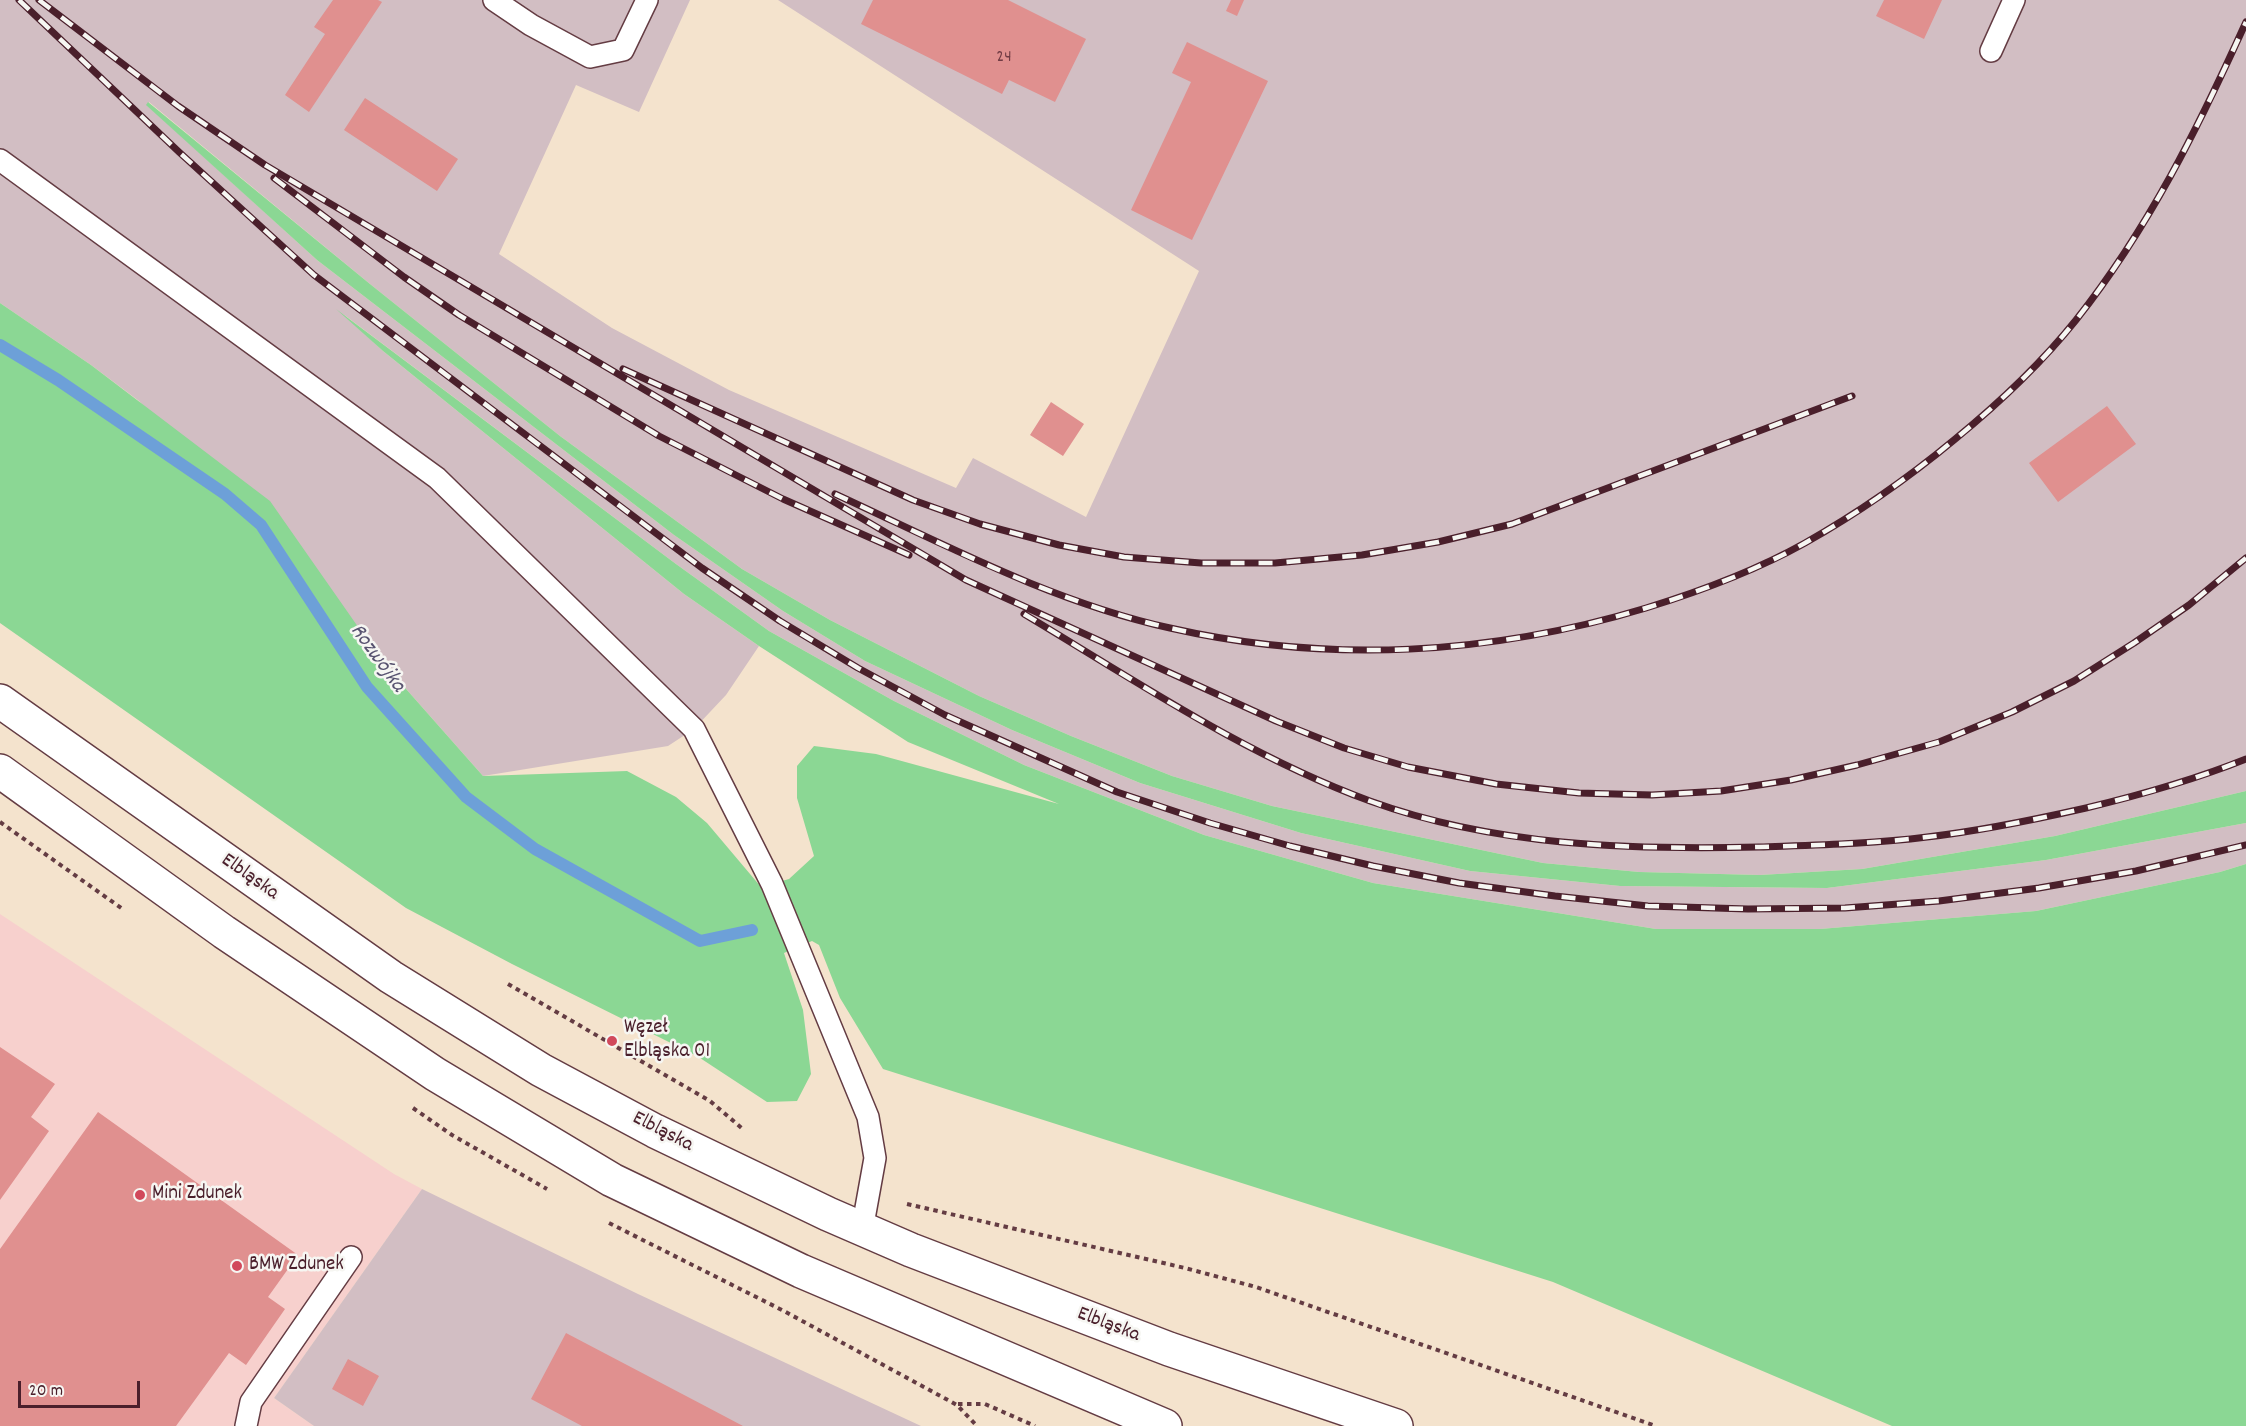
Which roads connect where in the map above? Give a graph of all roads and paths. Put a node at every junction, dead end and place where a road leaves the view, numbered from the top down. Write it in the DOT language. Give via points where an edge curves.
graph roads {
  1 [pos="494,0"];
  2 [pos="647,0"];
  3 [pos="2014,0"];
  4 [pos="1991,51"];
  5 [pos="0,160"];
  6 [pos="0,701"];
  7 [pos="0,771"];
  8 [pos="508,984"];
  9 [pos="658,1072"];
  10 [pos="864,1216"];
  11 [pos="351,1257"];
  12 [pos="246,1426"];
  13 [pos="976,1426"];
  14 [pos="1035,1426"];
  15 [pos="1165,1426"];
  16 [pos="1396,1426"];
  17 [pos="1656,1426"];
  1 -- 2 [label="lane" via="590,57 623,50"];
  3 -- 4 [label="lane"];
  5 -- 10 [label="lane" via="437,478 694,729 772,884 868,1118 875,1158"];
  6 -- 10 [label="main road, Elbląska" via="391,977 473,1029 655,1131"];
  7 -- 15 [label="main road" via="224,932 435,1074 612,1180 801,1271"];
  8 -- 9 [label="path"];
  10 -- 16 [label="main road, Elbląska" via="1169,1349"];
  10 -- 17 [label="path" via="891,1201 1185,1268 1256,1287"];
  11 -- 12 [label="lane" via="251,1402"];
  13 -- 14 [label="path" via="957,1404 985,1404"];
}
